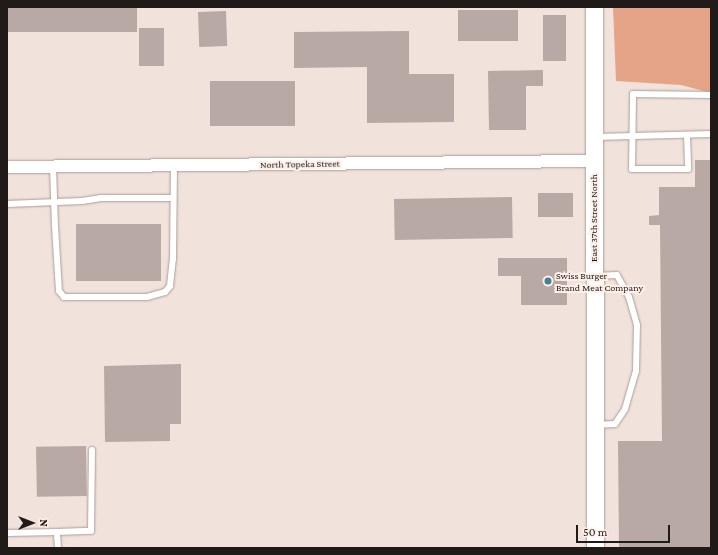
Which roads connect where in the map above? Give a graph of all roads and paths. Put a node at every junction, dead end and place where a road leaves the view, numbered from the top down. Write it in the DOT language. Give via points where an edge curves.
graph roads {
  1 [pos="594,7"];
  2 [pos="711,95"];
  3 [pos="687,134"];
  4 [pos="711,134"];
  5 [pos="632,136"];
  6 [pos="594,137"];
  7 [pos="594,161"];
  8 [pos="174,166"];
  9 [pos="53,167"];
  10 [pos="7,168"];
  11 [pos="173,198"];
  12 [pos="54,202"];
  13 [pos="7,204"];
  14 [pos="594,276"];
  15 [pos="594,425"];
  16 [pos="92,450"];
  17 [pos="57,532"];
  18 [pos="7,533"];
  19 [pos="58,548"];
  20 [pos="595,548"];
  1 -- 6 [label="main road, East 37th Street North"];
  2 -- 5 [label="lane" via="633,94"];
  3 -- 4 [label="lane"];
  3 -- 5 [label="lane"];
  3 -- 5 [label="lane" via="688,169 632,169"];
  5 -- 6 [label="lane"];
  6 -- 7 [label="main road, East 37th Street North"];
  7 -- 8 [label="street, North Topeka Street"];
  7 -- 14 [label="main road, East 37th Street North"];
  8 -- 9 [label="street, North Topeka Street"];
  8 -- 11 [label="lane"];
  9 -- 10 [label="street, North Topeka Street"];
  9 -- 12 [label="lane"];
  11 -- 12 [label="lane" via="100,198"];
  11 -- 12 [label="lane" via="173,259 170,286 165,292 147,297 64,297 60,291"];
  12 -- 13 [label="lane"];
  14 -- 15 [label="main road, East 37th Street North"];
  14 -- 15 [label="lane" via="617,275 629,297 637,324 636,372 625,409 615,424"];
  15 -- 20 [label="main road, East 37th Street North"];
  16 -- 17 [label="lane" via="91,531"];
  17 -- 18 [label="lane"];
  17 -- 19 [label="lane"];
}
